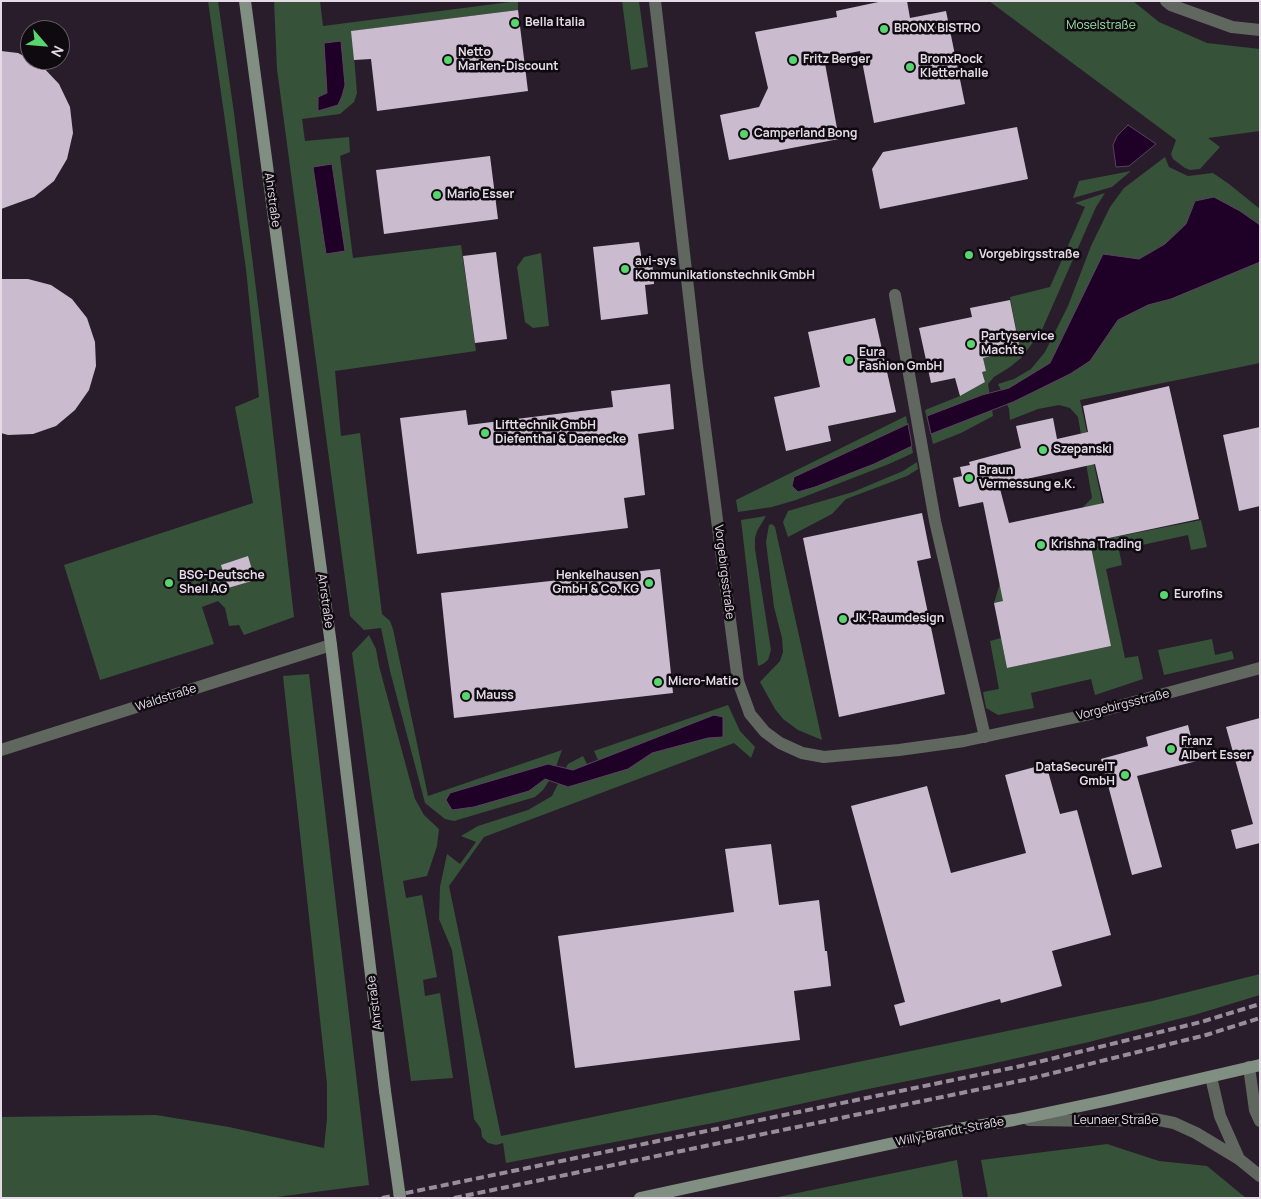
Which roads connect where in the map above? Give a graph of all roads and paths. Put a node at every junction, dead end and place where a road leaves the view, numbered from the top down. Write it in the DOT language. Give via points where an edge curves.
graph roads {
  1 [pos="655,1"];
  2 [pos="1166,1"];
  3 [pos="246,2"];
  4 [pos="1260,30"];
  5 [pos="895,295"];
  6 [pos="331,646"];
  7 [pos="1260,668"];
  8 [pos="985,738"];
  9 [pos="1,750"];
  10 [pos="1254,1066"];
  11 [pos="1211,1077"];
  12 [pos="1014,1120"];
  13 [pos="1260,1121"];
  14 [pos="1239,1159"];
  15 [pos="1260,1176"];
  16 [pos="400,1198"];
  17 [pos="640,1198"];
  1 -- 8 [label="street, Vorgebirgsstraße" via="697,366 738,680 750,714 780,743 802,753 824,757"];
  2 -- 4 [label="street" via="1232,28"];
  3 -- 6 [label="main road, Ahrstraße"];
  5 -- 8 [label="street" via="935,521"];
  6 -- 9 [label="street, Waldstraße"];
  6 -- 16 [label="main road, Ahrstraße, bridge"];
  7 -- 8 [label="street, Vorgebirgsstraße" via="1086,715"];
  10 -- 11 [label="main road, Willy-Brandt-Straße"];
  10 -- 13 [label="street" via="1255,1110"];
  11 -- 12 [label="main road, Willy-Brandt-Straße"];
  11 -- 14 [label="street, Leunaer Straße" via="1220,1116"];
  12 -- 14 [label="street, Leunaer Straße" via="1154,1118 1189,1130"];
  12 -- 17 [label="main road, Willy-Brandt-Straße" via="958,1129"];
  14 -- 15 [label="street, Leunaer Straße"];
}
